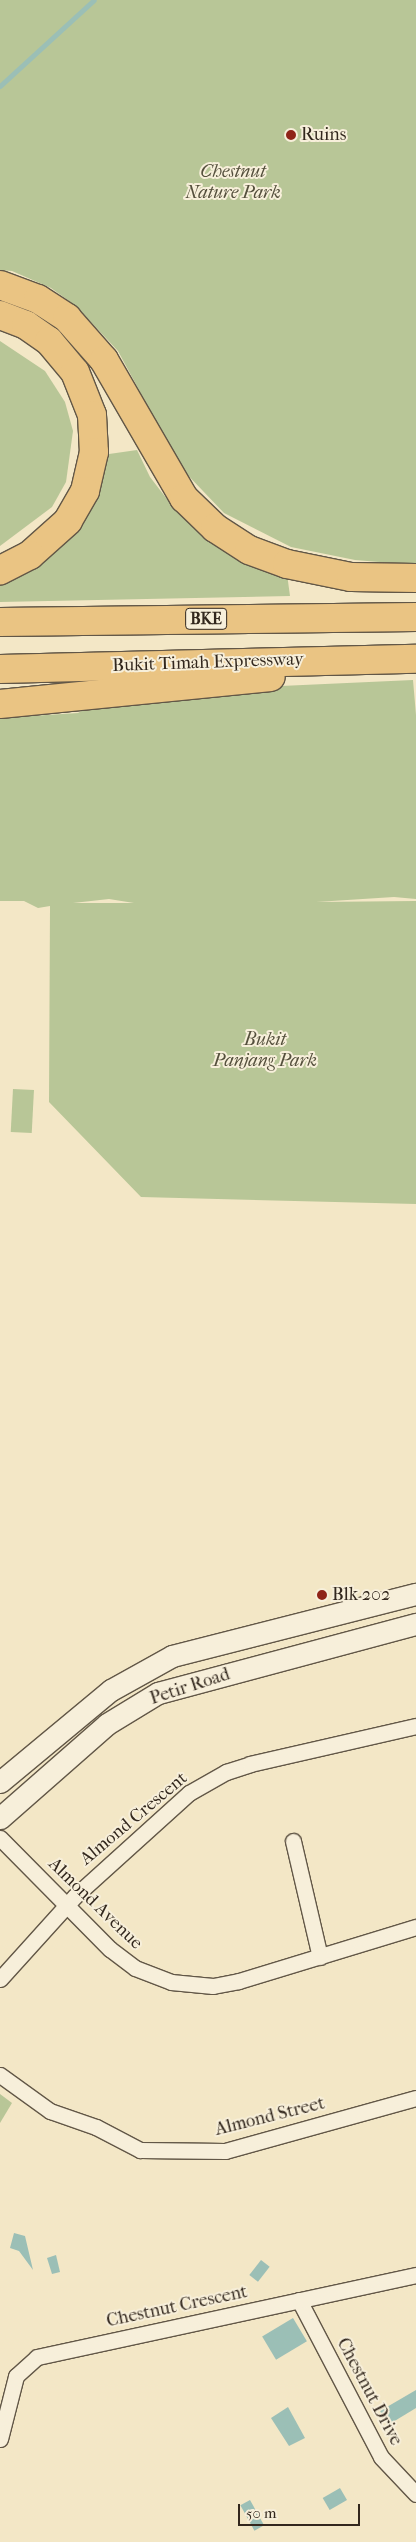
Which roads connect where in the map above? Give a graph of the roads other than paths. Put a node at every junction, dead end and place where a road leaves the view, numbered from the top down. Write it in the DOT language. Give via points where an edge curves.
graph roads {
  1 [pos="0,285"];
  2 [pos="0,315"];
  3 [pos="0,570"];
  4 [pos="416,578"];
  5 [pos="414,617"];
  6 [pos="0,622"];
  7 [pos="407,659"];
  8 [pos="311,660"];
  9 [pos="0,669"];
  10 [pos="0,704"];
  11 [pos="416,1594"];
  12 [pos="357,1608"];
  13 [pos="416,1624"];
  14 [pos="368,1636"];
  15 [pos="416,1726"];
  16 [pos="0,1782"];
  17 [pos="0,1818"];
  18 [pos="0,1838"];
  19 [pos="293,1841"];
  20 [pos="66,1905"];
  21 [pos="416,1927"];
  22 [pos="320,1957"];
  23 [pos="0,1979"];
  24 [pos="0,2075"];
  25 [pos="416,2098"];
  26 [pos="416,2275"];
  27 [pos="299,2300"];
  28 [pos="0,2439"];
  29 [pos="416,2494"];
  1 -- 4 [label="highway" via="38,299 67,318 98,353 184,498 215,528 249,550 287,564 351,577"];
  2 -- 3 [label="highway" via="26,325 49,341 75,372 92,415 94,452 85,490 68,521 30,555"];
  5 -- 6 [label="highway, BKE"];
  7 -- 8 [label="highway, Bukit Timah Expressway"];
  8 -- 9 [label="highway, Bukit Timah Expressway"];
  8 -- 10 [label="highway" via="279,676"];
  11 -- 12 [label="main road, Petir Road"];
  12 -- 14 [label="main road" via="372,1609 378,1618"];
  12 -- 16 [label="main road, Petir Road" via="172,1656 111,1690"];
  13 -- 14 [label="main road, Petir Road"];
  14 -- 17 [label="main road, Petir Road" via="158,1693 107,1724"];
  15 -- 20 [label="street, Almond Crescent" via="226,1772 189,1793"];
  18 -- 20 [label="street, Almond Avenue"];
  19 -- 22 [label="street"];
  20 -- 22 [label="street, Almond Avenue" via="110,1949 135,1968 171,1982 214,1986"];
  20 -- 23 [label="street, Almond Crescent"];
  21 -- 22 [label="street, Almond Avenue"];
  24 -- 25 [label="street, Almond Street" via="50,2111 96,2127 140,2150 225,2151"];
  26 -- 27 [label="street, Chestnut Crescent"];
  27 -- 28 [label="street, Chestnut Crescent" via="37,2357 16,2376"];
  27 -- 29 [label="street, Chestnut Drive" via="381,2457"];
}
